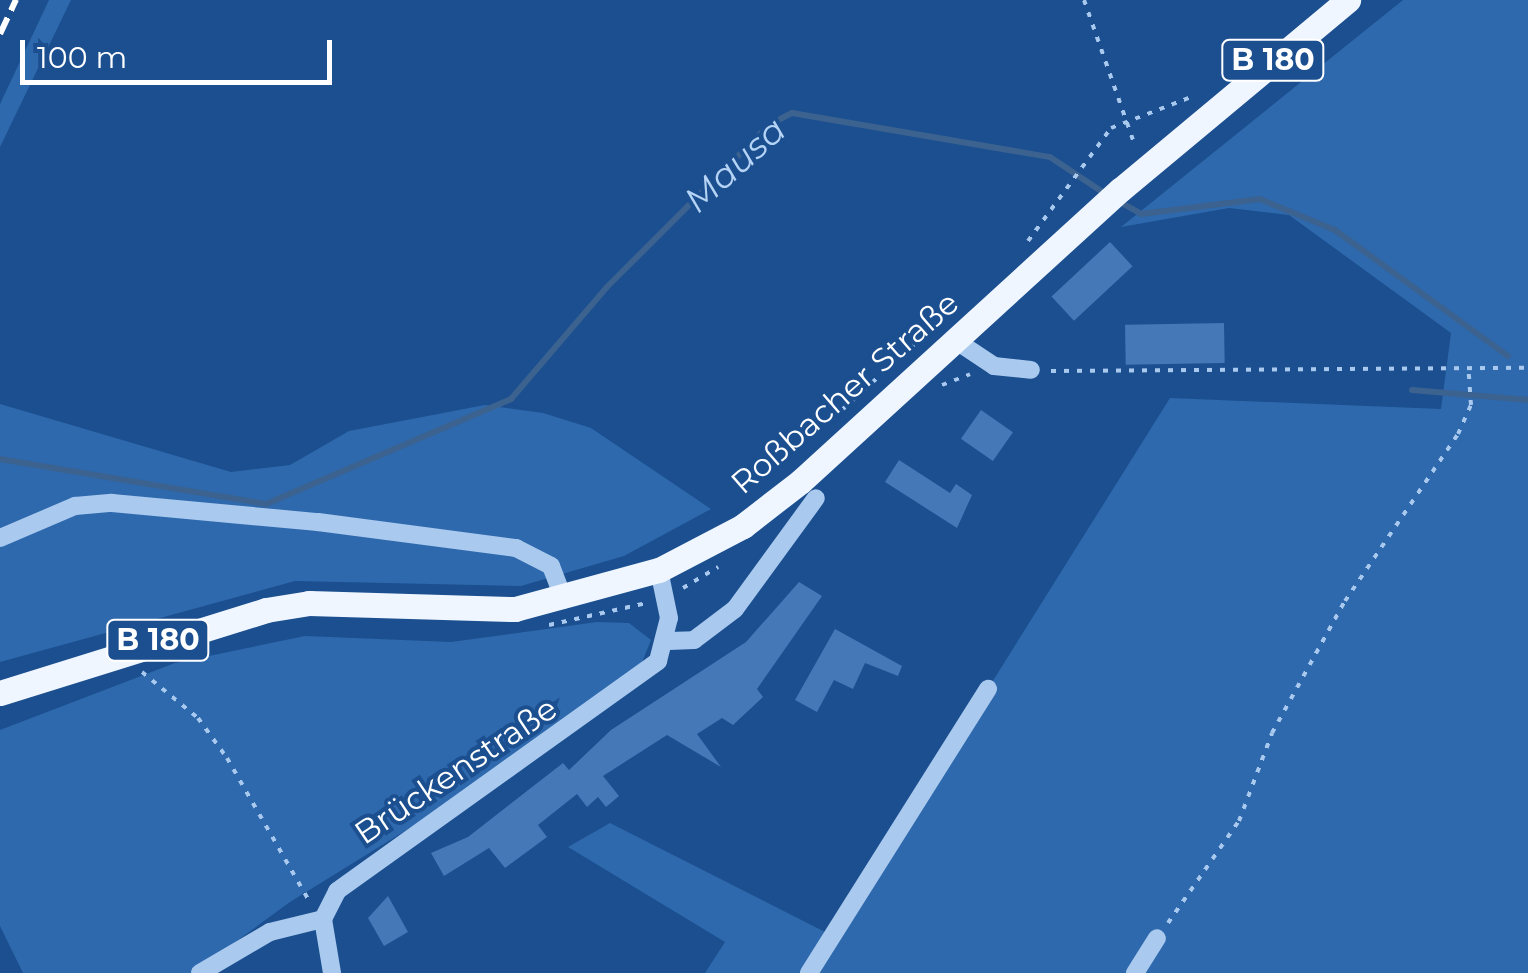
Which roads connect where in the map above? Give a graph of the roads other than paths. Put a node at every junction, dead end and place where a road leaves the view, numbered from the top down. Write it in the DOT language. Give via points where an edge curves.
graph roads {
  1 [pos="1348,0"];
  2 [pos="955,340"];
  3 [pos="1031,370"];
  4 [pos="816,498"];
  5 [pos="0,538"];
  6 [pos="659,570"];
  7 [pos="564,600"];
  8 [pos="668,641"];
  9 [pos="988,690"];
  10 [pos="5,691"];
  11 [pos="323,919"];
  12 [pos="1156,938"];
  13 [pos="200,973"];
  14 [pos="332,973"];
  15 [pos="809,973"];
  16 [pos="1136,973"];
  1 -- 2 [label="main road, Roßbacher Straße / B 180" via="1149,164"];
  2 -- 3 [label="street" via="994,366"];
  2 -- 6 [label="main road, Roßbacher Straße / B 180" via="743,526"];
  4 -- 8 [label="street" via="735,610 694,640"];
  5 -- 7 [label="street" via="75,506 112,503 318,522 516,548 551,566"];
  6 -- 7 [label="main road, Roßbacher Straße / B 180"];
  6 -- 8 [label="street"];
  7 -- 10 [label="main road, Roßbacher Straße / B 180" via="464,610 309,603 120,652"];
  8 -- 11 [label="street, Brückenstraße" via="620,696 337,890"];
  9 -- 15 [label="street"];
  11 -- 13 [label="street" via="270,932"];
  11 -- 14 [label="street"];
  12 -- 16 [label="street"];
}
